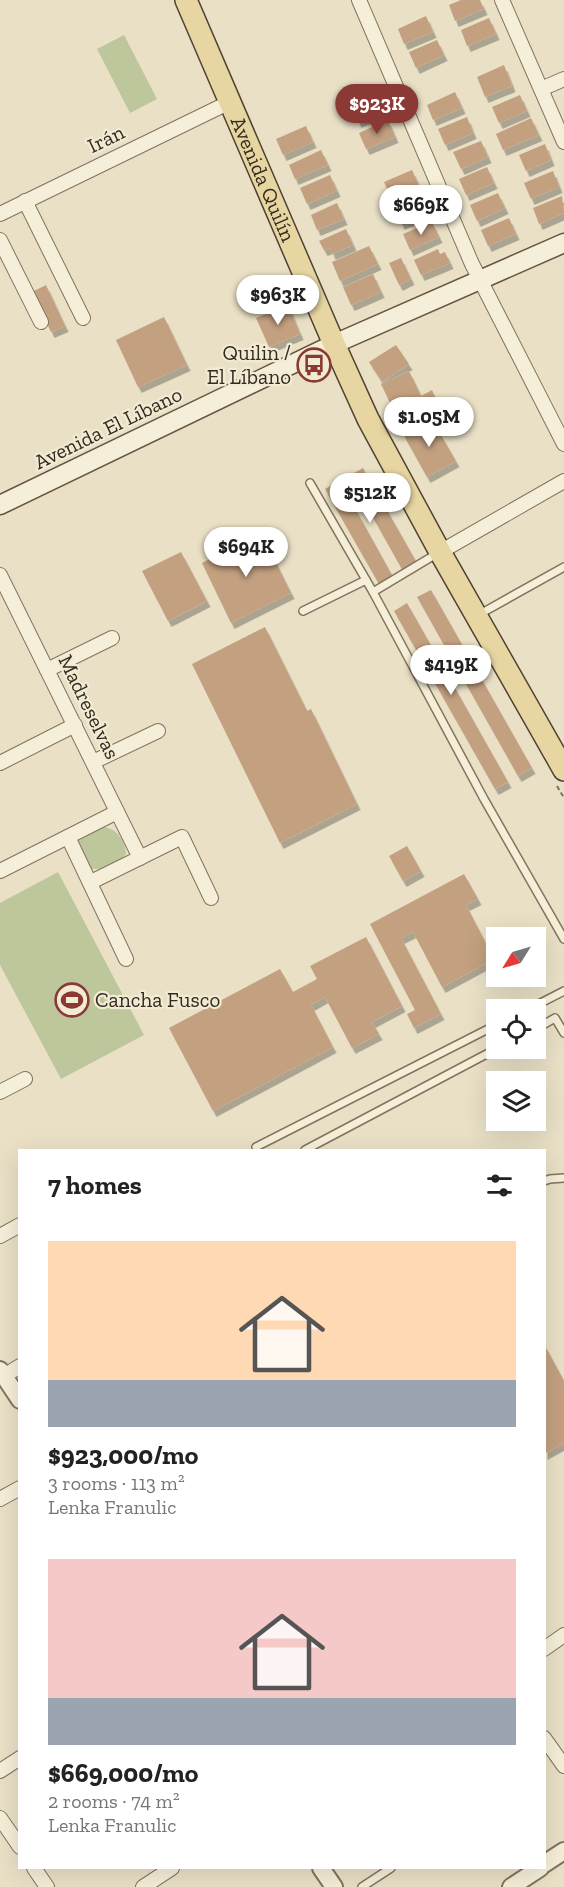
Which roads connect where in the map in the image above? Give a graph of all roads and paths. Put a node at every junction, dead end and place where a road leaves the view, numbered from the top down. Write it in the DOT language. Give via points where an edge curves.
graph roads {
  1 [pos="186,0"];
  2 [pos="359,0"];
  3 [pos="502,0"];
  4 [pos="564,79"];
  5 [pos="541,89"];
  6 [pos="230,102"];
  7 [pos="564,142"];
  8 [pos="25,201"];
  9 [pos="0,214"];
  10 [pos="0,240"];
  11 [pos="564,243"];
  12 [pos="480,279"];
  13 [pos="83,318"];
  14 [pos="41,322"];
  15 [pos="334,344"];
  16 [pos="564,444"];
  17 [pos="564,481"];
  18 [pos="310,483"];
  19 [pos="0,505"];
  20 [pos="440,552"];
  21 [pos="564,567"];
  22 [pos="0,575"];
  23 [pos="366,580"];
  24 [pos="373,592"];
  25 [pos="303,611"];
  26 [pos="477,616"];
  27 [pos="112,638"];
  28 [pos="47,670"];
  29 [pos="75,725"];
  30 [pos="158,731"];
  31 [pos="93,762"];
  32 [pos="0,763"];
  33 [pos="564,770"];
  34 [pos="117,812"];
  35 [pos="68,837"];
  36 [pos="140,858"];
  37 [pos="0,871"];
  38 [pos="91,882"];
  39 [pos="211,898"];
  40 [pos="564,939"];
  41 [pos="126,959"];
  42 [pos="564,991"];
  43 [pos="546,1000"];
  44 [pos="546,1023"];
  45 [pos="486,1030"];
  46 [pos="564,1033"];
  47 [pos="486,1054"];
  48 [pos="25,1079"];
  49 [pos="0,1092"];
  50 [pos="256,1147"];
  51 [pos="307,1149"];
  52 [pos="564,1178"];
  53 [pos="546,1180"];
  54 [pos="18,1227"];
  55 [pos="0,1236"];
  56 [pos="18,1369"];
  57 [pos="7,1386"];
  58 [pos="18,1489"];
  59 [pos="0,1499"];
  60 [pos="564,1635"];
  61 [pos="546,1648"];
  62 [pos="546,1741"];
  63 [pos="18,1759"];
  64 [pos="564,1767"];
  65 [pos="0,1771"];
  66 [pos="0,1818"];
  67 [pos="18,1844"];
  68 [pos="564,1851"];
  69 [pos="546,1863"];
  70 [pos="35,1869"];
  71 [pos="170,1869"];
  72 [pos="322,1869"];
  73 [pos="389,1869"];
  74 [pos="538,1869"];
  75 [pos="47,1887"];
  76 [pos="143,1887"];
  77 [pos="334,1887"];
  78 [pos="362,1887"];
  79 [pos="511,1887"];
  1 -- 6 [label="main road, Avenida Quilín"];
  2 -- 12 [label="street"];
  3 -- 5 [label="street"];
  4 -- 5 [label="street"];
  5 -- 7 [label="street"];
  6 -- 8 [label="street, Irán"];
  6 -- 15 [label="main road, Avenida Quilín"];
  8 -- 9 [label="street, Irán"];
  8 -- 13 [label="street"];
  10 -- 14 [label="street"];
  11 -- 12 [label="main road, Avenida El Líbano"];
  12 -- 15 [label="main road, Avenida El Líbano"];
  12 -- 16 [label="street"];
  15 -- 19 [label="main road, Avenida El Líbano"];
  15 -- 20 [label="main road, Avenida Quilín" via="368,419"];
  17 -- 20 [label="street"];
  18 -- 23 [label="lane"];
  20 -- 24 [label="lane"];
  20 -- 26 [label="main road, Avenida Quilín"];
  21 -- 26 [label="lane"];
  22 -- 28 [label="street, Madreselvas"];
  23 -- 24 [label="lane"];
  23 -- 25 [label="lane"];
  24 -- 40 [label="lane"];
  26 -- 33 [label="main road, Avenida Quilín"];
  27 -- 28 [label="street"];
  28 -- 29 [label="street, Madreselvas"];
  29 -- 31 [label="street, Madreselvas"];
  29 -- 32 [label="street"];
  30 -- 31 [label="street"];
  31 -- 34 [label="street, Madreselvas"];
  34 -- 35 [label="street"];
  34 -- 36 [label="street, Madreselvas"];
  35 -- 37 [label="street"];
  35 -- 38 [label="street"];
  36 -- 38 [label="street"];
  36 -- 39 [label="street" via="182,837"];
  38 -- 41 [label="street"];
  42 -- 43 [label="lane"];
  44 -- 46 [label="lane" via="555,1018"];
  45 -- 50 [label="lane"];
  47 -- 51 [label="lane"];
  48 -- 49 [label="street"];
  52 -- 53 [label="lane"];
  54 -- 55 [label="street"];
  56 -- 57 [label="street"];
  58 -- 59 [label="street"];
  60 -- 61 [label="street"];
  62 -- 64 [label="street"];
  63 -- 65 [label="street"];
  66 -- 67 [label="street"];
  68 -- 69 [label="street"];
  70 -- 75 [label="street"];
  71 -- 76 [label="street"];
  72 -- 77 [label="street"];
  73 -- 78 [label="lane"];
  74 -- 79 [label="street"];
}
